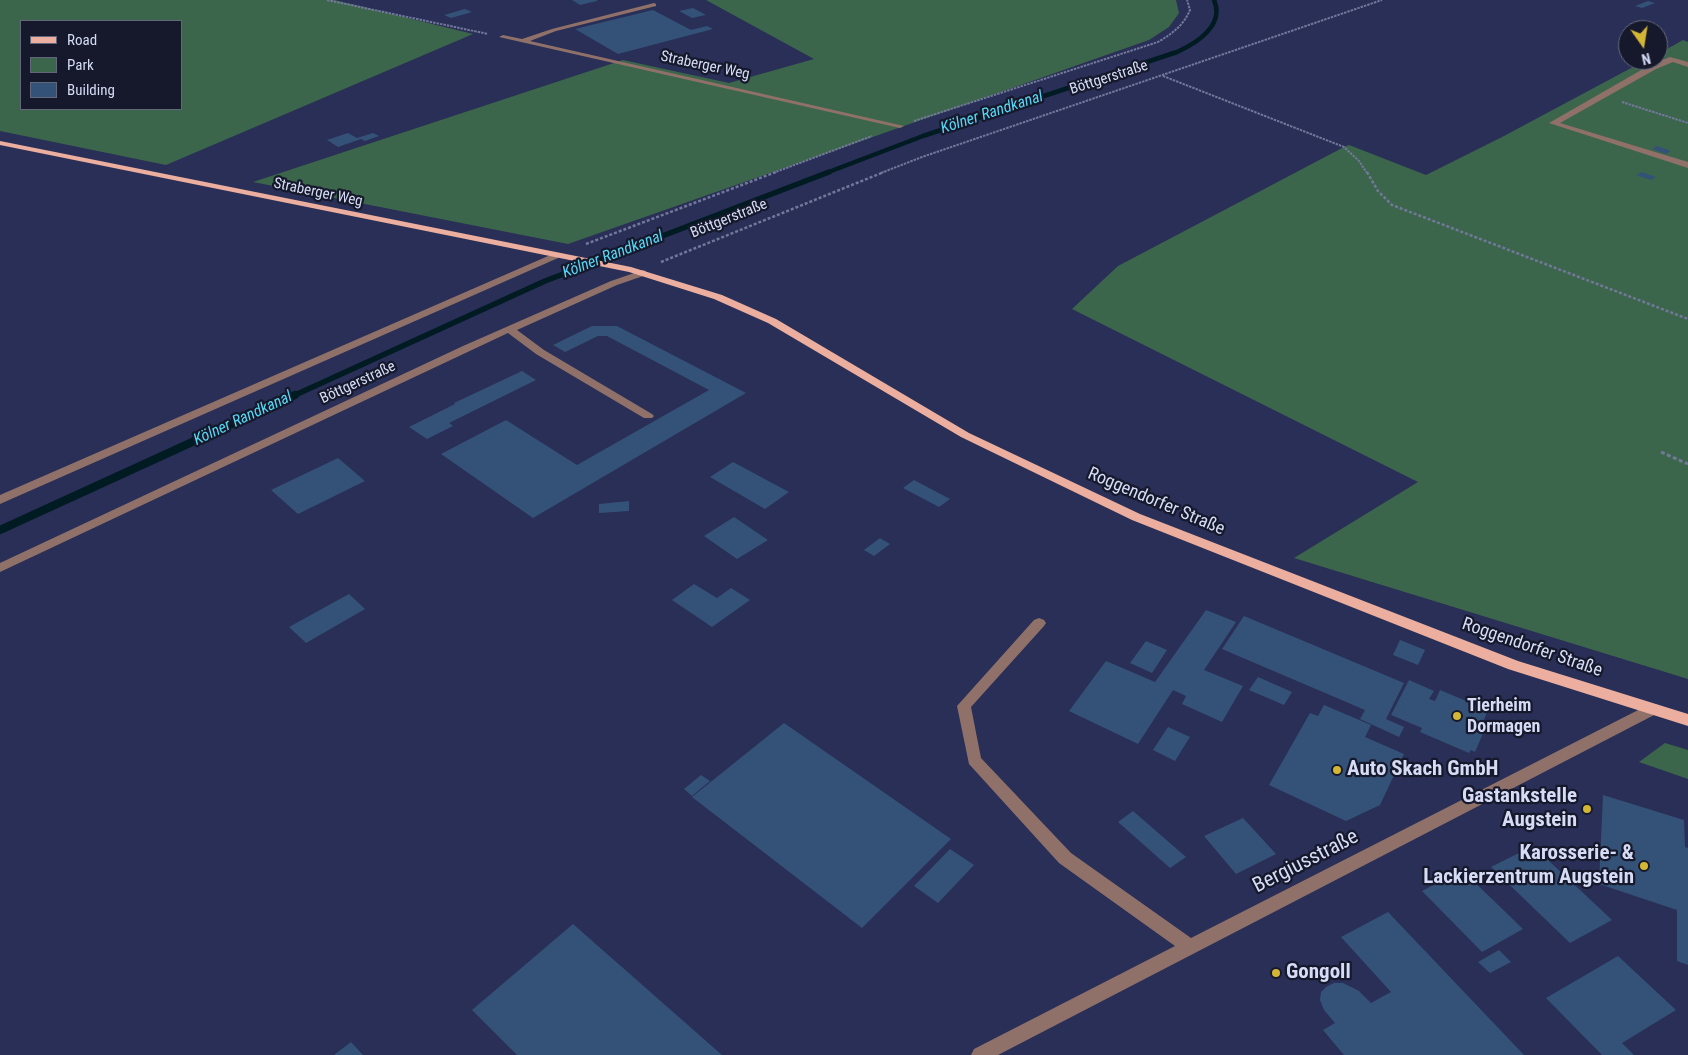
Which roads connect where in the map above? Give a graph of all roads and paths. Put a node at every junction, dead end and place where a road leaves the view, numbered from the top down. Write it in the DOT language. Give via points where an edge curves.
graph roads {
  1 [pos="327,0"];
  2 [pos="1382,0"];
  3 [pos="654,5"];
  4 [pos="503,37"];
  5 [pos="524,42"];
  6 [pos="1688,65"];
  7 [pos="1163,76"];
  8 [pos="1604,96"];
  9 [pos="1688,123"];
  10 [pos="900,126"];
  11 [pos="0,143"];
  12 [pos="1688,165"];
  13 [pos="559,257"];
  14 [pos="631,270"];
  15 [pos="643,273"];
  16 [pos="1688,320"];
  17 [pos="509,329"];
  18 [pos="648,416"];
  19 [pos="1661,452"];
  20 [pos="1688,464"];
  21 [pos="0,500"];
  22 [pos="0,568"];
  23 [pos="1038,623"];
  24 [pos="1653,709"];
  25 [pos="1688,720"];
  26 [pos="1190,947"];
  27 [pos="980,1055"];
  1 -- 4 [label="path"];
  2 -- 7 [label="path, Böttgerstraße"];
  3 -- 5 [label="street" via="554,30"];
  4 -- 5 [label="street, Straberger Weg"];
  5 -- 10 [label="street, Straberger Weg"];
  6 -- 8 [label="street" via="1673,59"];
  7 -- 15 [label="path, Böttgerstraße" via="922,157 654,265"];
  7 -- 16 [label="path" via="1344,147 1362,162 1380,196 1392,205"];
  8 -- 9 [label="path"];
  8 -- 12 [label="street" via="1553,123"];
  11 -- 13 [label="main road, Straberger Weg"];
  13 -- 14 [label="main road, Straberger Weg"];
  13 -- 21 [label="street"];
  14 -- 15 [label="main road, Roggendorfer Straße"];
  15 -- 17 [label="street, Böttgerstraße"];
  15 -- 24 [label="main road, Roggendorfer Straße" via="718,297 772,321 965,435 1136,518 1513,665"];
  17 -- 18 [label="street" via="540,352"];
  17 -- 22 [label="street, Böttgerstraße"];
  19 -- 20 [label="path"];
  23 -- 26 [label="street" via="964,706 974,760 1065,858"];
  24 -- 25 [label="main road, Roggendorfer Straße"];
  24 -- 26 [label="street, Bergiusstraße"];
  26 -- 27 [label="street, Bergiusstraße"];
}
